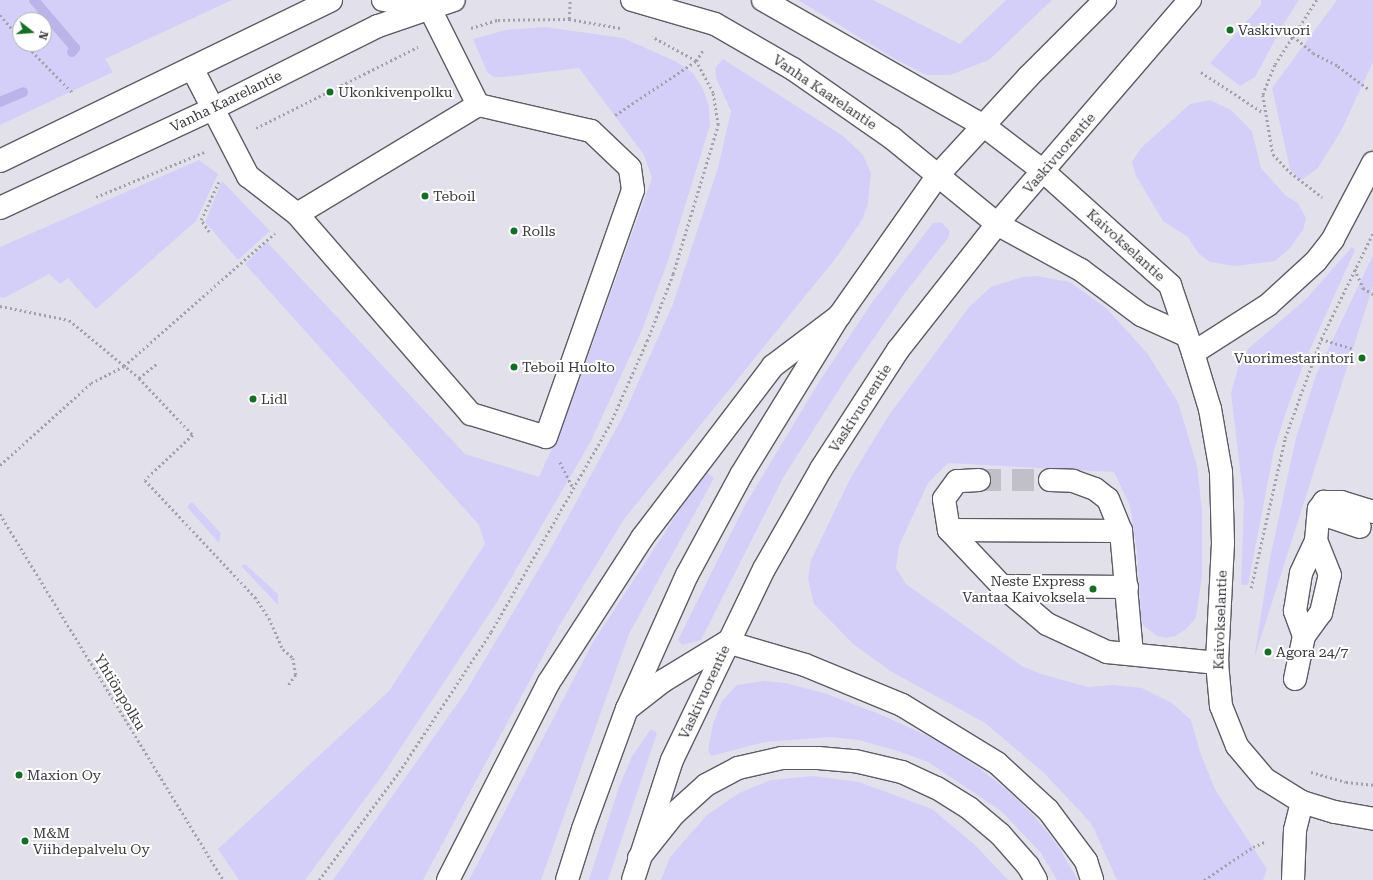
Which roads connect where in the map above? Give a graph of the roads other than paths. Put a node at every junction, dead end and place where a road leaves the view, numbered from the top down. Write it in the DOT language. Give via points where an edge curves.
graph roads {
  1 [pos="331,0"];
  2 [pos="383,0"];
  3 [pos="454,0"];
  4 [pos="632,0"];
  5 [pos="764,0"];
  6 [pos="1105,0"];
  7 [pos="1190,0"];
  8 [pos="429,7"];
  9 [pos="192,68"];
  10 [pos="478,105"];
  11 [pos="214,108"];
  12 [pos="984,126"];
  13 [pos="0,161"];
  14 [pos="1373,163"];
  15 [pos="1043,171"];
  16 [pos="938,174"];
  17 [pos="0,208"];
  18 [pos="296,214"];
  19 [pos="997,224"];
  20 [pos="839,316"];
  21 [pos="1189,344"];
  22 [pos="979,480"];
  23 [pos="1050,480"];
  24 [pos="1367,519"];
  25 [pos="949,530"];
  26 [pos="1121,531"];
  27 [pos="1002,586"];
  28 [pos="1127,587"];
  29 [pos="727,642"];
  30 [pos="1132,654"];
  31 [pos="1217,663"];
  32 [pos="1295,679"];
  33 [pos="627,709"];
  34 [pos="1302,802"];
  35 [pos="1373,818"];
  36 [pos="639,858"];
  37 [pos="448,880"];
  38 [pos="567,880"];
  39 [pos="634,880"];
  40 [pos="1036,880"];
  41 [pos="1092,880"];
  42 [pos="1293,880"];
  1 -- 9 [label="main road"];
  2 -- 8 [label="main road"];
  3 -- 8 [label="main road, Vanha Kaarelantie"];
  4 -- 16 [label="main road, Vanha Kaarelantie" via="730,31 855,110"];
  5 -- 12 [label="main road"];
  6 -- 12 [label="main road"];
  7 -- 15 [label="main road, Vaskivuorentie"];
  8 -- 10 [label="main road"];
  8 -- 11 [label="main road, Vanha Kaarelantie" via="378,26"];
  9 -- 11 [label="main road"];
  9 -- 13 [label="main road"];
  10 -- 18 [label="main road"];
  10 -- 18 [label="main road" via="591,131 630,168 633,190 546,437 471,414"];
  11 -- 17 [label="main road, Vanha Kaarelantie"];
  11 -- 18 [label="main road" via="248,176"];
  12 -- 15 [label="main road"];
  12 -- 16 [label="main road"];
  14 -- 21 [label="main road" via="1333,239 1294,284 1268,305"];
  15 -- 19 [label="main road, Vaskivuorentie"];
  15 -- 21 [label="main road, Kaivokselantie" via="1170,285"];
  16 -- 19 [label="main road, Vanha Kaarelantie"];
  16 -- 20 [label="main road"];
  19 -- 21 [label="main road" via="1081,270 1141,315"];
  19 -- 29 [label="main road, Vaskivuorentie" via="898,350 834,449 764,569"];
  20 -- 33 [label="main road" via="741,475 687,576"];
  20 -- 37 [label="main road" via="773,366 642,538 549,682"];
  21 -- 31 [label="main road, Kaivokselantie" via="1210,409 1224,507"];
  22 -- 25 [label="main road" via="957,481 944,500"];
  23 -- 26 [label="main road" via="1073,481 1095,489 1108,500"];
  24 -- 32 [label="main road" via="1341,502 1324,502 1319,513 1316,541 1301,573 1295,611 1304,636"];
  25 -- 26 [label="main road"];
  25 -- 27 [label="main road"];
  26 -- 28 [label="main road"];
  27 -- 28 [label="main road"];
  27 -- 30 [label="main road" via="1047,624 1107,652"];
  28 -- 30 [label="main road"];
  29 -- 33 [label="main road" via="663,681"];
  29 -- 36 [label="main road, Vaskivuorentie" via="672,760"];
  29 -- 41 [label="main road" via="805,665 902,705 997,763 1048,810 1086,861"];
  30 -- 31 [label="main road"];
  31 -- 34 [label="main road, Kaivokselantie" via="1221,706 1237,746 1265,779"];
  33 -- 38 [label="main road"];
  34 -- 35 [label="main road, Kaivokselantie" via="1335,812"];
  34 -- 42 [label="main road" via="1296,830"];
  36 -- 39 [label="main road, Vaskivuorentie"];
  36 -- 40 [label="main road" via="674,814 706,785 738,768 782,758 818,758 869,764 902,772 937,788 969,808 1000,834 1028,866"];
}
